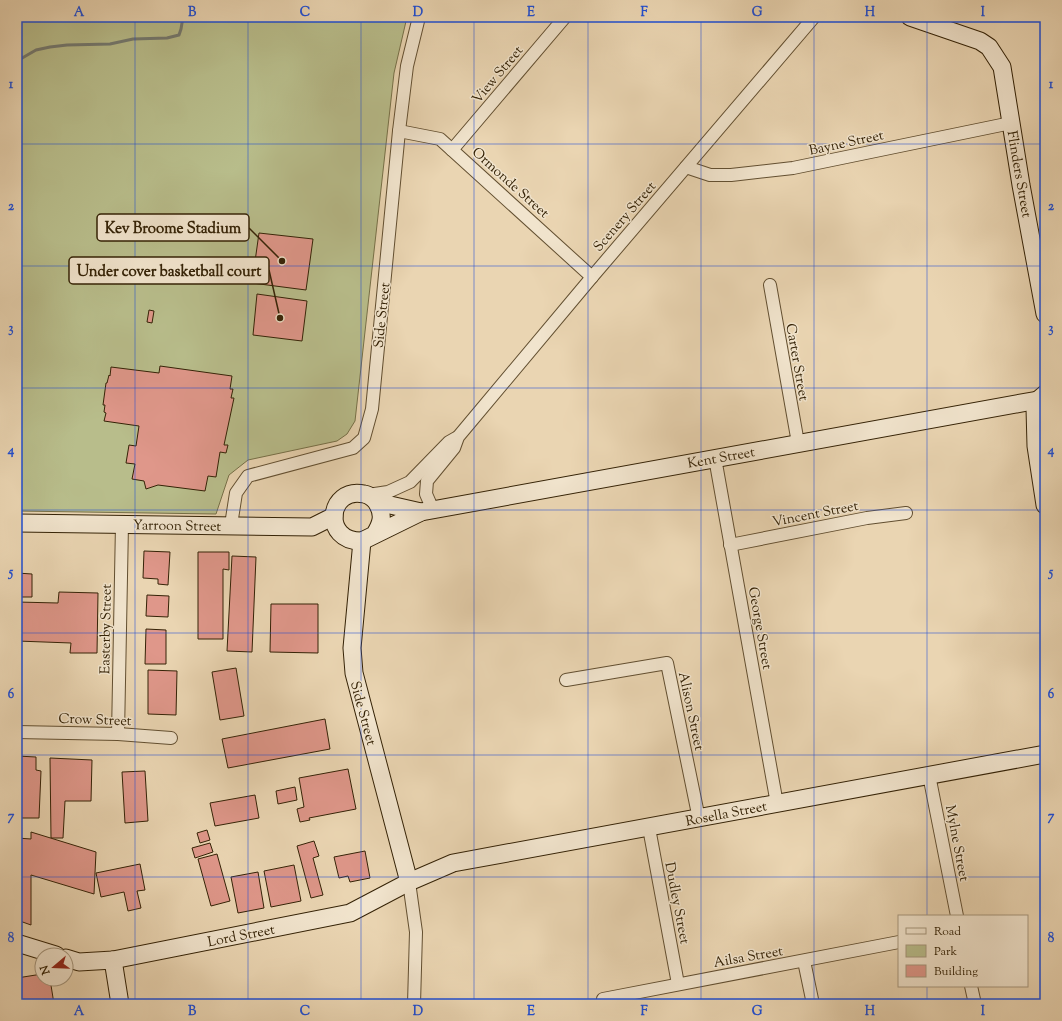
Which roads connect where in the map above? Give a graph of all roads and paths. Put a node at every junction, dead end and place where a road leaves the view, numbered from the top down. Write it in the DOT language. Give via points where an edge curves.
graph roads {
  1 [pos="419,17"];
  2 [pos="565,17"];
  3 [pos="814,17"];
  4 [pos="910,17"];
  5 [pos="1011,123"];
  6 [pos="399,131"];
  7 [pos="452,150"];
  8 [pos="686,167"];
  9 [pos="592,277"];
  10 [pos="770,286"];
  11 [pos="1045,314"];
  12 [pos="1040,409"];
  13 [pos="458,437"];
  14 [pos="1045,438"];
  15 [pos="798,443"];
  16 [pos="715,458"];
  17 [pos="1040,474"];
  18 [pos="372,498"];
  19 [pos="1045,505"];
  20 [pos="427,511"];
  21 [pos="906,513"];
  22 [pos="334,516"];
  23 [pos="17,523"];
  24 [pos="122,524"];
  25 [pos="231,525"];
  26 [pos="369,537"];
  27 [pos="730,545"];
  28 [pos="566,680"];
  29 [pos="17,732"];
  30 [pos="118,734"];
  31 [pos="172,738"];
  32 [pos="1045,754"];
  33 [pos="929,776"];
  34 [pos="777,804"];
  35 [pos="699,819"];
  36 [pos="649,828"];
  37 [pos="409,882"];
  38 [pos="957,915"];
  39 [pos="898,942"];
  40 [pos="17,943"];
  41 [pos="34,948"];
  42 [pos="74,960"];
  43 [pos="113,960"];
  44 [pos="804,961"];
  45 [pos="678,984"];
  46 [pos="971,987"];
  47 [pos="603,999"];
  48 [pos="120,1004"];
  49 [pos="414,1004"];
  50 [pos="813,1004"];
  51 [pos="975,1004"];
  1 -- 6 [label="street, Side Street" via="407,66"];
  2 -- 7 [label="street, View Street"];
  3 -- 8 [label="street, Scenery Street"];
  4 -- 5 [label="street, Flinders Street" via="980,41 989,47 1002,67"];
  5 -- 8 [label="street, Bayne Street" via="793,168 710,175"];
  5 -- 11 [label="street, Flinders Street"];
  6 -- 7 [label="street, Ormonde Street" via="440,139"];
  6 -- 25 [label="street, Side Street" via="372,409 364,438 353,448 248,476 236,493"];
  7 -- 9 [label="street, Ormonde Street"];
  8 -- 9 [label="street, Scenery Street"];
  9 -- 13 [label="street, Scenery Street"];
  10 -- 15 [label="street, Carter Street"];
  12 -- 15 [label="street, Kent Street" via="1021,402"];
  12 -- 17 [label="street" via="1036,446"];
  13 -- 18 [label="street, Scenery Street" via="449,442 410,482"];
  13 -- 20 [label="street, Scenery Street" via="454,448 427,481"];
  14 -- 17 [label="street"];
  15 -- 16 [label="street, Kent Street"];
  16 -- 20 [label="street, Kent Street"];
  16 -- 27 [label="street, George Street"];
  17 -- 19 [label="street"];
  18 -- 20 [label="street, Kent Street"];
  18 -- 22 [label="street" via="358,493 349,494 341,499"];
  18 -- 26 [label="street" via="381,510 382,518 380,527"];
  20 -- 26 [label="street, Kent Street"];
  21 -- 27 [label="street, Vincent Street" via="867,518"];
  22 -- 25 [label="street, Yarroon Street" via="312,527"];
  22 -- 26 [label="street" via="335,525 346,538 354,541"];
  23 -- 24 [label="street, Yarroon Street"];
  24 -- 25 [label="street, Yarroon Street"];
  24 -- 30 [label="street, Easterby Street"];
  26 -- 37 [label="street, Side Street" via="352,648 354,673"];
  27 -- 34 [label="street, George Street"];
  28 -- 35 [label="street, Alison Street" via="667,663"];
  29 -- 30 [label="street, Crow Street"];
  30 -- 31 [label="street, Crow Street"];
  32 -- 33 [label="street, Rosella Street"];
  33 -- 34 [label="street, Rosella Street"];
  33 -- 38 [label="street, Mylne Street"];
  34 -- 35 [label="street, Rosella Street"];
  35 -- 36 [label="street, Rosella Street"];
  36 -- 37 [label="street, Rosella Street" via="453,863"];
  36 -- 45 [label="street, Dudley Street"];
  37 -- 43 [label="street, Lord Street" via="350,913"];
  37 -- 49 [label="street" via="416,932"];
  39 -- 44 [label="street, Ailsa Street"];
  40 -- 41 [label="street"];
  42 -- 43 [label="street, Lord Street"];
  43 -- 48 [label="street"];
  44 -- 45 [label="street, Ailsa Street"];
  44 -- 50 [label="street"];
  45 -- 47 [label="street, Ailsa Street"];
  46 -- 51 [label="street"];
}
